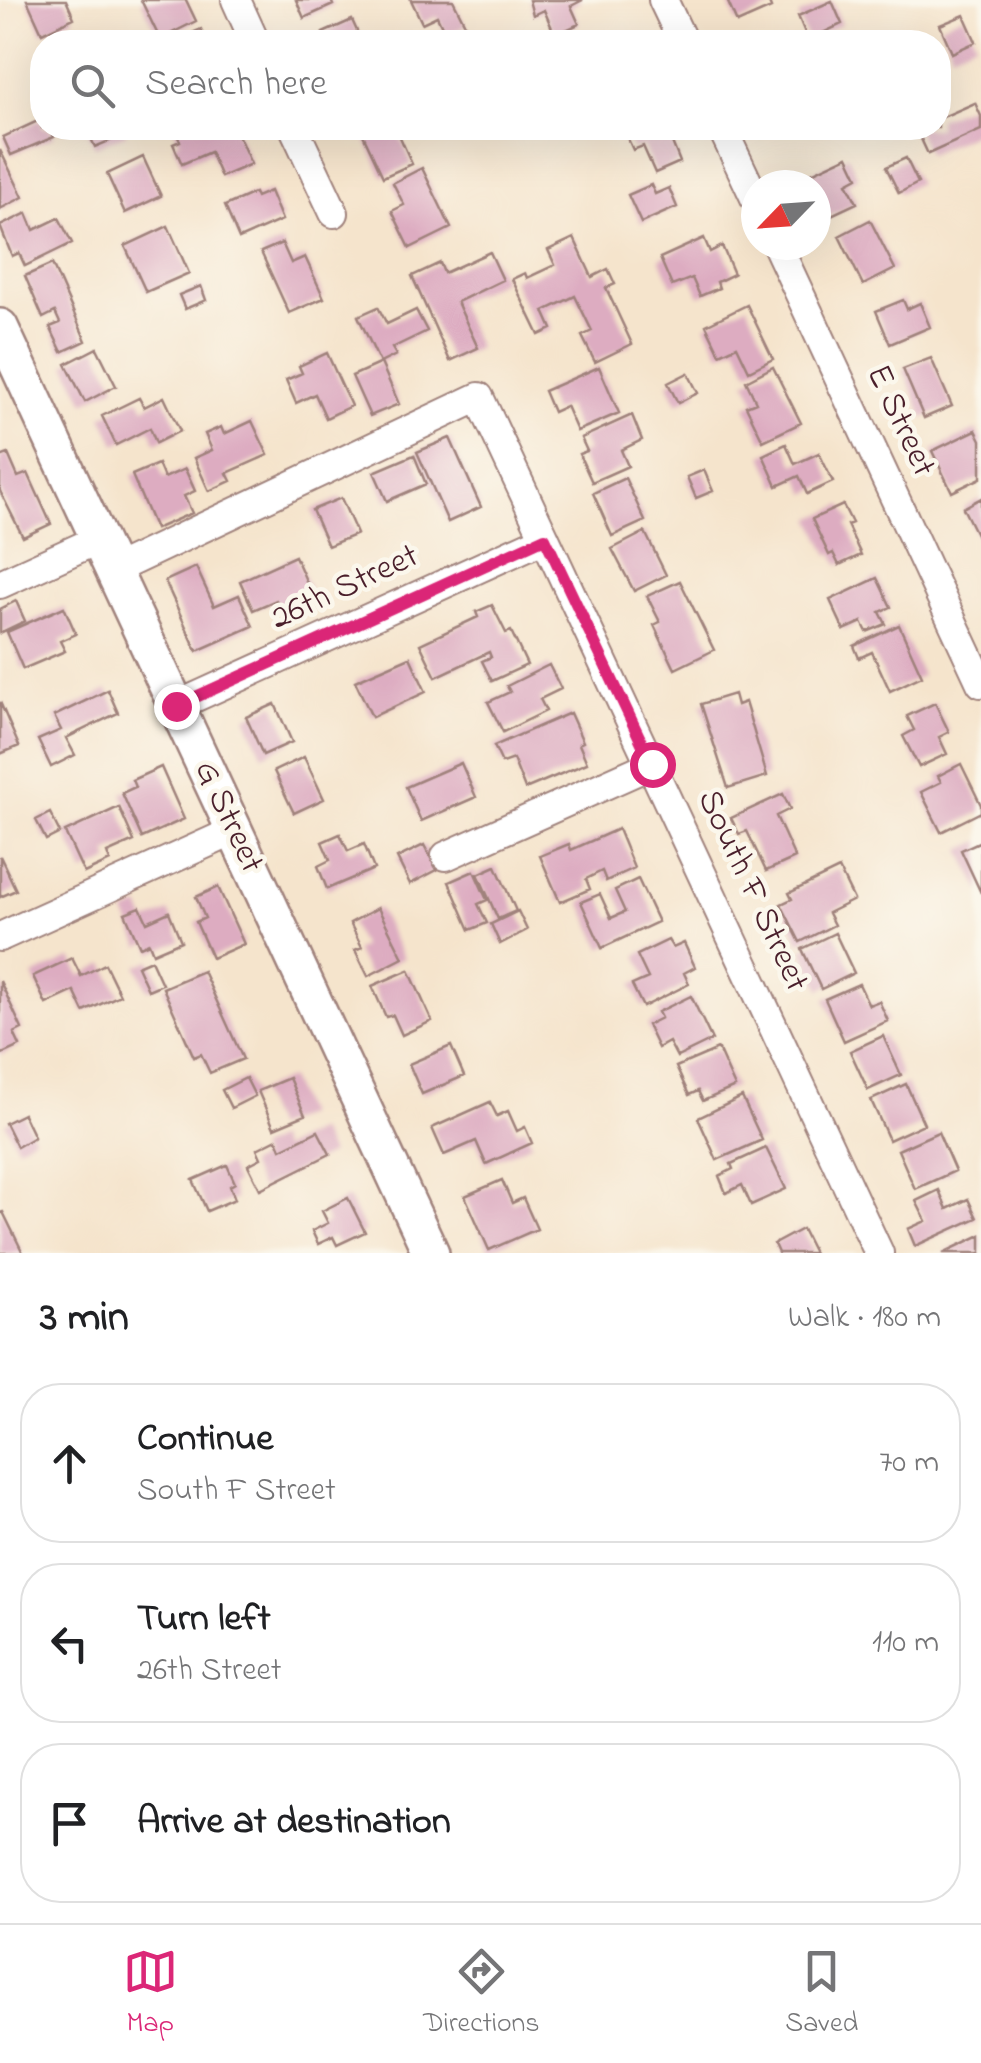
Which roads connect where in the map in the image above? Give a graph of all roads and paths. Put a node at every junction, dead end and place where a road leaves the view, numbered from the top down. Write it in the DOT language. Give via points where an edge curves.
graph roads {
  1 [pos="236,0"];
  2 [pos="663,0"];
  3 [pos="250,30"];
  4 [pos="677,30"];
  5 [pos="300,140"];
  6 [pos="728,140"];
  7 [pos="742,170"];
  8 [pos="334,213"];
  9 [pos="784,260"];
  10 [pos="0,327"];
  11 [pos="545,538"];
  12 [pos="106,554"];
  13 [pos="0,584"];
  14 [pos="981,683"];
  15 [pos="176,706"];
  16 [pos="652,764"];
  17 [pos="234,831"];
  18 [pos="446,856"];
  19 [pos="0,937"];
  20 [pos="431,1253"];
  21 [pos="879,1253"];
  1 -- 3 [label="street"];
  2 -- 4 [label="street"];
  5 -- 8 [label="street"];
  6 -- 7 [label="street"];
  9 -- 14 [label="street, E Street"];
  10 -- 12 [label="street, G Street"];
  11 -- 12 [label="street, South F Street" via="479,398"];
  11 -- 15 [label="street, 26th Street"];
  11 -- 16 [label="street, South F Street"];
  12 -- 13 [label="street"];
  12 -- 15 [label="street, G Street"];
  15 -- 17 [label="street, G Street"];
  16 -- 18 [label="street"];
  16 -- 21 [label="street, South F Street"];
  17 -- 19 [label="street"];
  17 -- 20 [label="street, G Street"];
}
